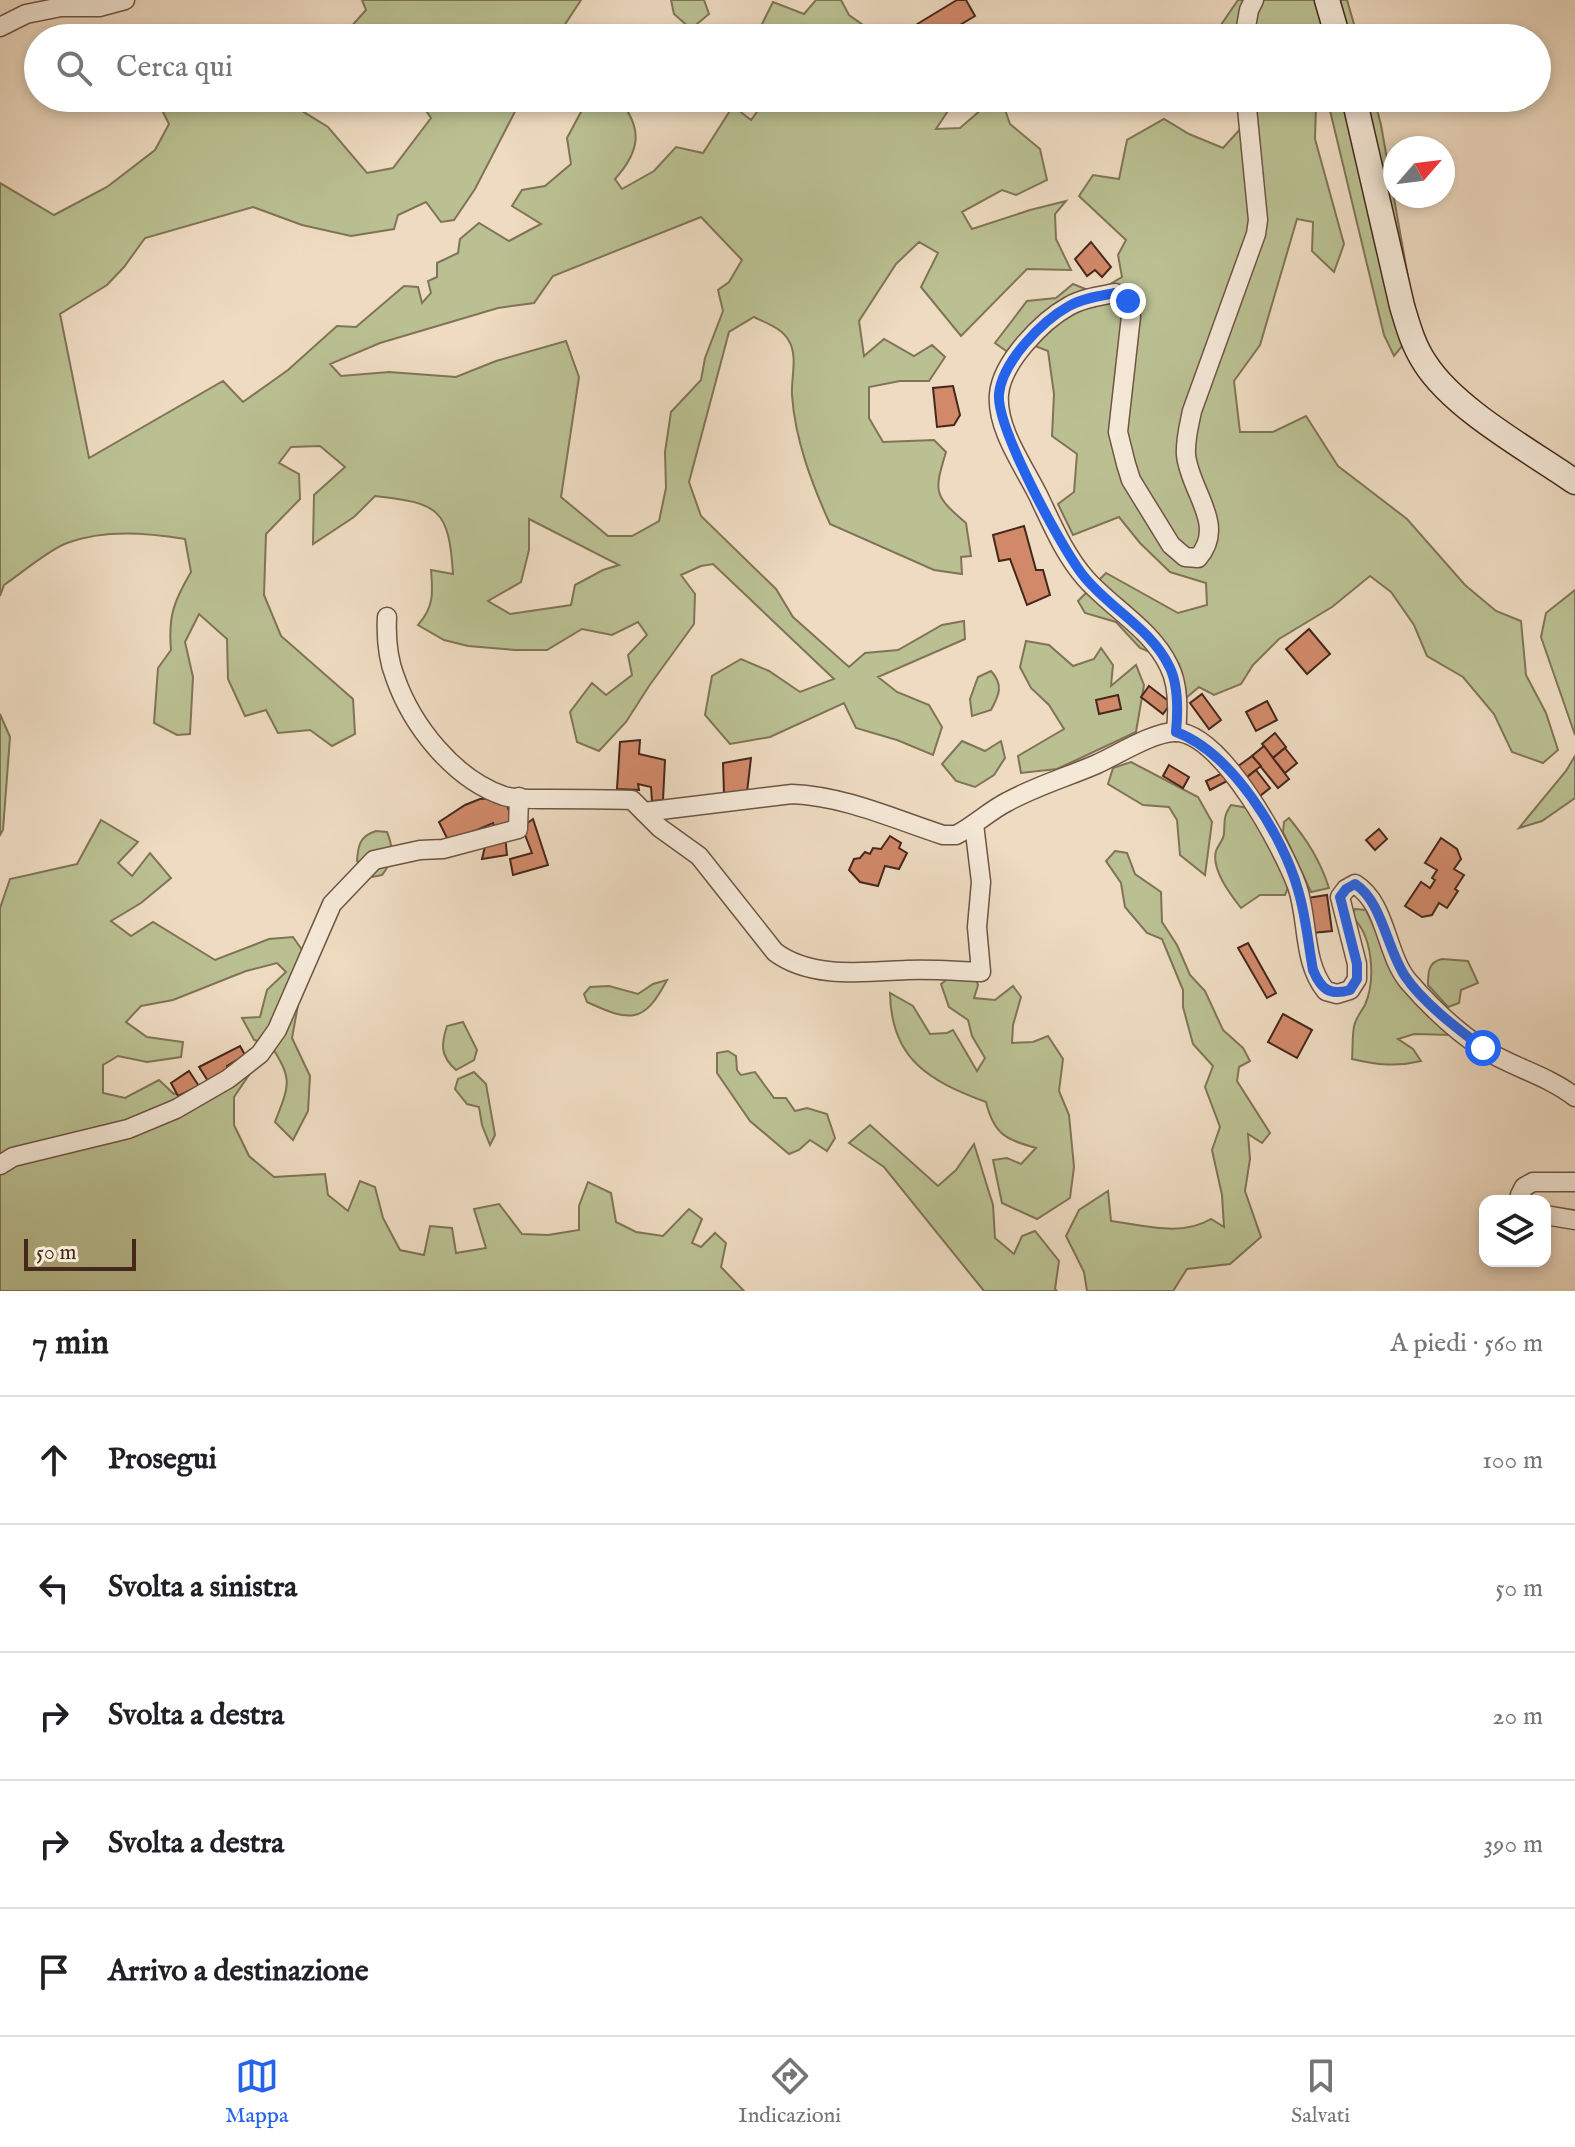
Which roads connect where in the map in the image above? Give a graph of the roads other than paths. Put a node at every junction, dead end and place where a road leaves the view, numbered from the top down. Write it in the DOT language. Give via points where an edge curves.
graph roads {
  1 [pos="125,0"];
  2 [pos="1254,0"];
  3 [pos="1327,0"];
  4 [pos="1246,24"];
  5 [pos="1334,24"];
  6 [pos="0,27"];
  7 [pos="1247,112"];
  8 [pos="1357,112"];
  9 [pos="1575,482"];
  10 [pos="387,617"];
  11 [pos="1176,732"];
  12 [pos="519,797"];
  13 [pos="644,812"];
  14 [pos="974,824"];
  15 [pos="1575,1097"];
  16 [pos="0,1165"];
  17 [pos="1575,1182"];
  18 [pos="1520,1195"];
  19 [pos="1551,1216"];
  20 [pos="1575,1220"];
  1 -- 6 [label="street" via="26,14"];
  2 -- 4 [label="street"];
  3 -- 5 [label="main road"];
  7 -- 11 [label="street" via="1256,234 1186,438 1191,476 1209,523 1210,539 1198,558 1185,557 1171,545 1126,464 1118,432 1131,316 1128,301 1115,293 1068,306 1012,359 998,395 1004,429 1060,543 1084,577 1156,645 1171,668 1179,709"];
  8 -- 9 [label="main road" via="1402,306 1424,362 1457,400"];
  10 -- 12 [label="street" via="395,678 440,750 464,774 507,797"];
  11 -- 14 [label="street" via="1027,791"];
  11 -- 15 [label="street" via="1211,752 1244,787 1276,839 1298,890 1313,970 1326,991 1350,990 1357,979 1340,897 1355,884 1372,901 1407,980 1483,1048"];
  12 -- 13 [label="street" via="632,800"];
  12 -- 16 [label="street" via="518,829 374,860 332,904 277,1030 260,1054 228,1079 128,1129 13,1157"];
  13 -- 14 [label="street" via="801,794 837,799 943,835 956,835"];
  13 -- 14 [label="street" via="699,856 775,952 803,968 829,971 981,972 981,882"];
  17 -- 18 [label="street" via="1533,1182"];
  19 -- 20 [label="street"];
}
